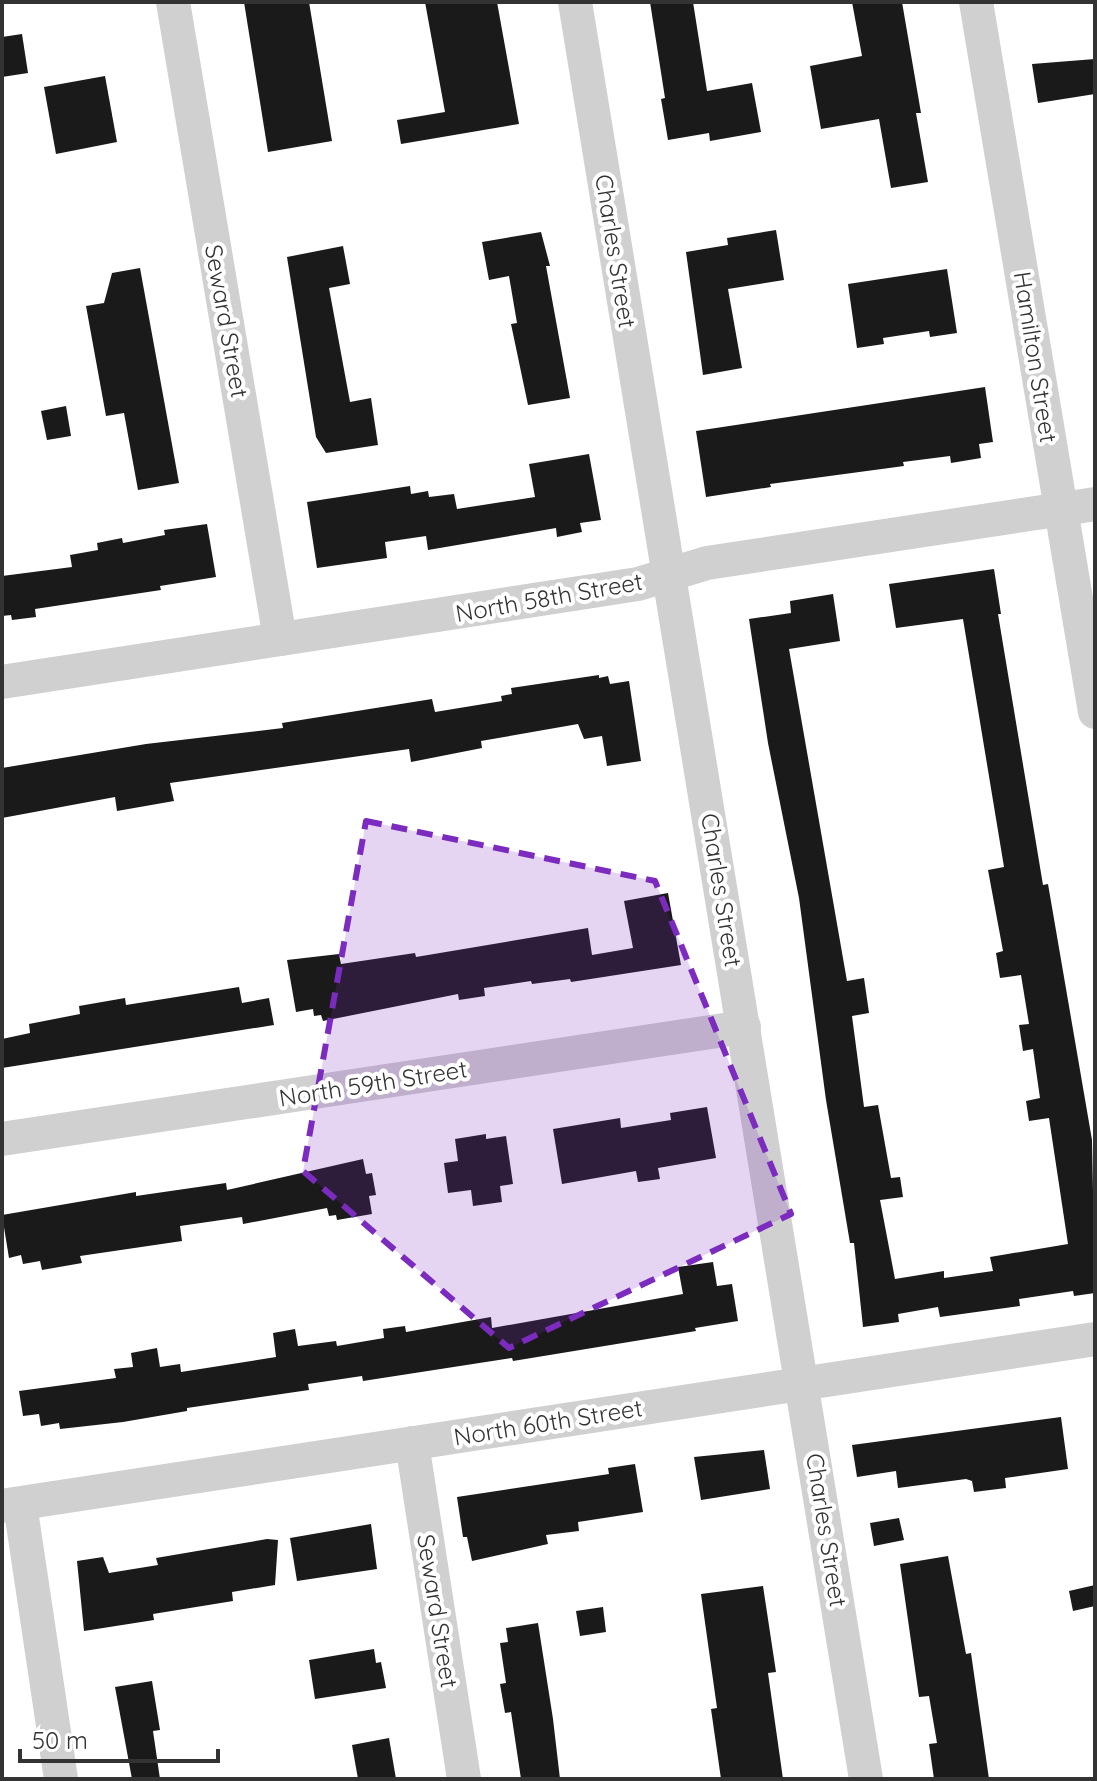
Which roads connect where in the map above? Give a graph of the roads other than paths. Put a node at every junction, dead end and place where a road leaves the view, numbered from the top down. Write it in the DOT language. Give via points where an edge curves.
graph roads {
  1 [pos="173,2"];
  2 [pos="575,2"];
  3 [pos="976,2"];
  4 [pos="1095,504"];
  5 [pos="1061,510"];
  6 [pos="670,574"];
  7 [pos="280,639"];
  8 [pos="2,682"];
  9 [pos="1095,712"];
  10 [pos="744,1027"];
  11 [pos="2,1139"];
  12 [pos="1095,1339"];
  13 [pos="804,1383"];
  14 [pos="412,1443"];
  15 [pos="11,1505"];
  16 [pos="61,1779"];
  17 [pos="464,1779"];
  18 [pos="866,1779"];
  1 -- 7 [label="street, Seward Street"];
  2 -- 6 [label="street, Charles Street"];
  3 -- 5 [label="street, Hamilton Street"];
  4 -- 5 [label="street, North 58th Street"];
  5 -- 6 [label="street, North 58th Street" via="707,563"];
  5 -- 9 [label="street, Hamilton Street"];
  6 -- 7 [label="street, North 58th Street" via="623,587"];
  6 -- 10 [label="street, Charles Street"];
  7 -- 8 [label="street, North 58th Street"];
  10 -- 11 [label="street, North 59th Street"];
  10 -- 13 [label="street, Charles Street"];
  12 -- 13 [label="street, North 60th Street"];
  13 -- 14 [label="street, North 60th Street"];
  13 -- 18 [label="street, Charles Street"];
  14 -- 15 [label="street, North 60th Street"];
  14 -- 17 [label="street, Seward Street"];
  15 -- 16 [label="street"];
}
